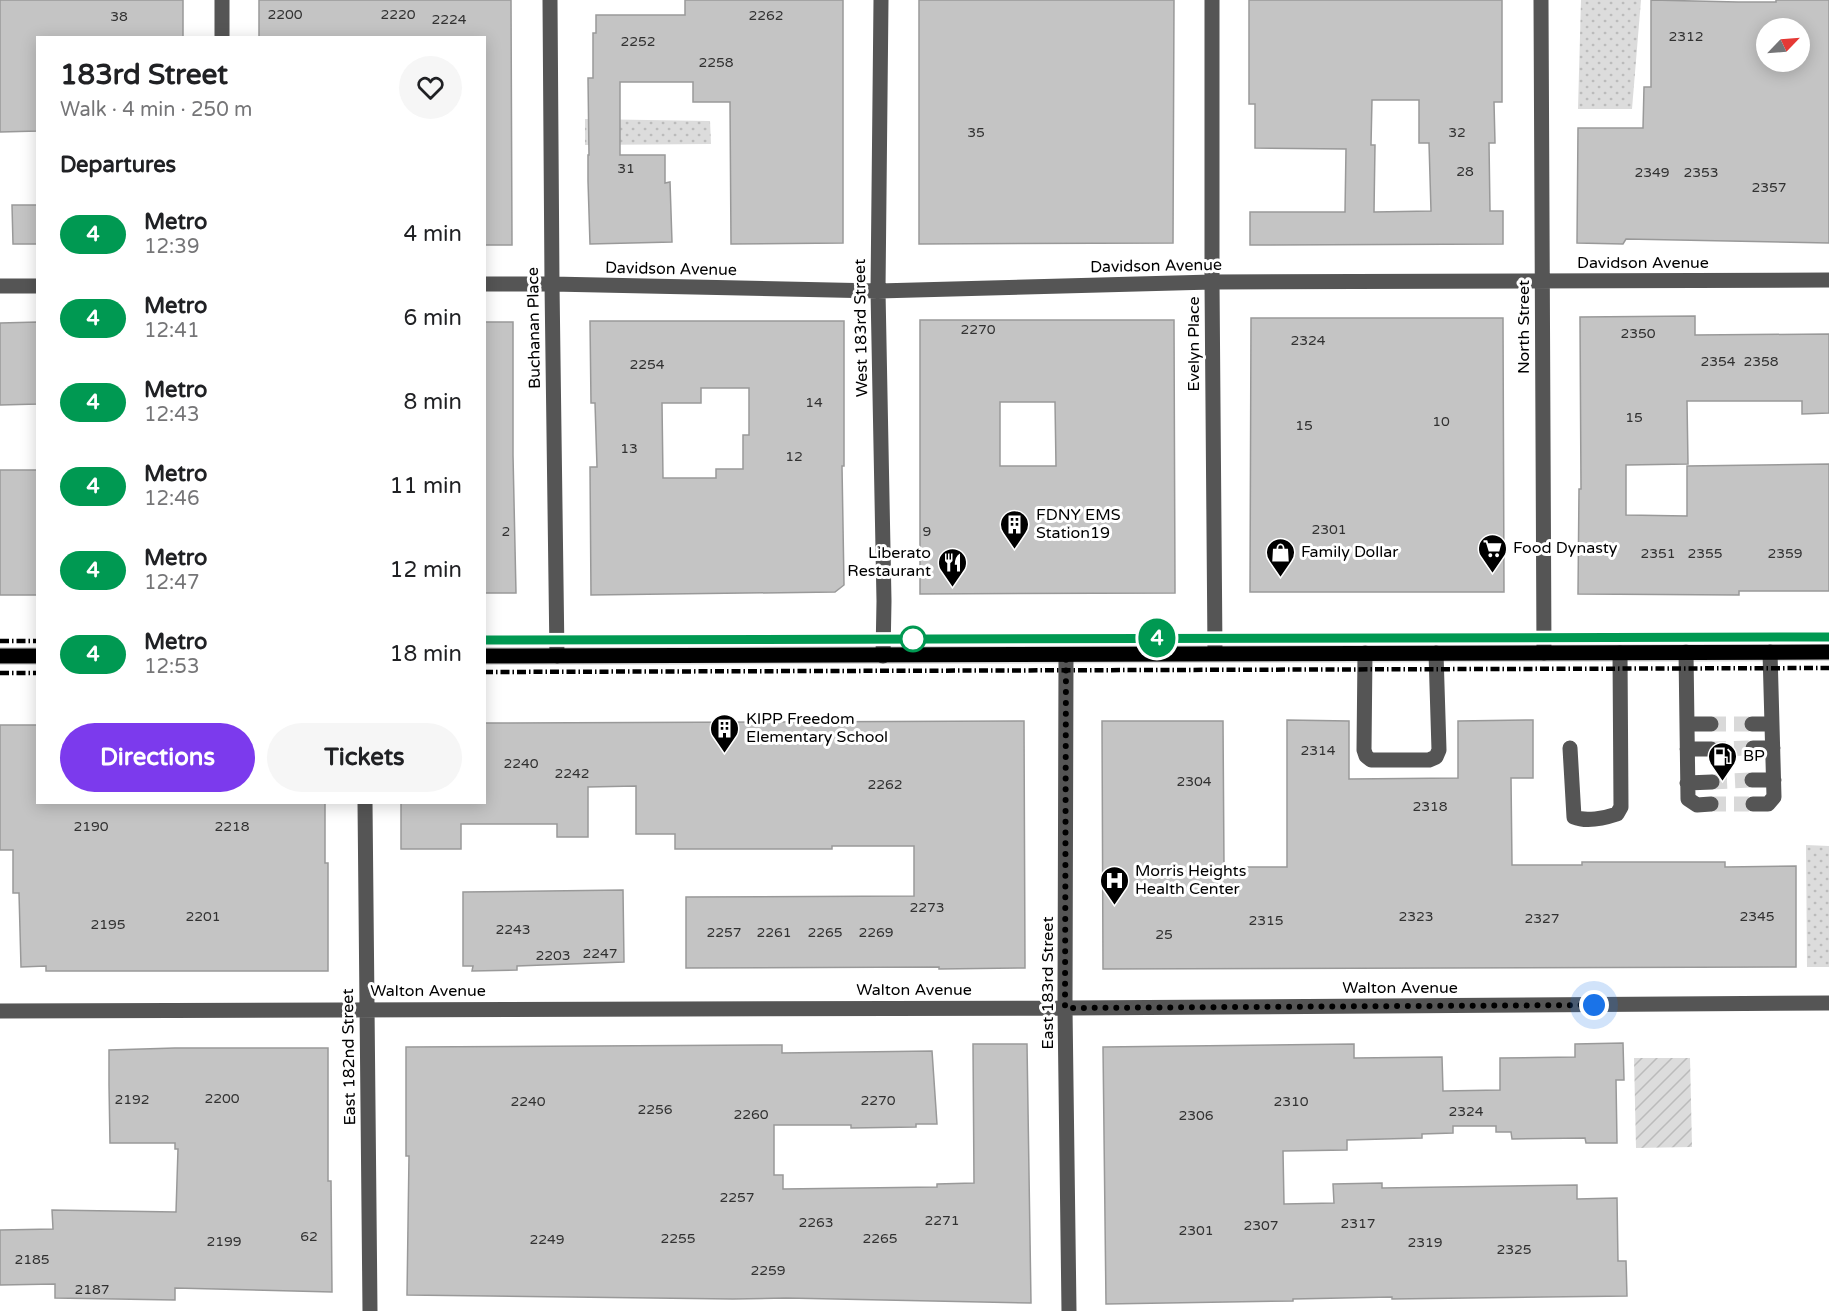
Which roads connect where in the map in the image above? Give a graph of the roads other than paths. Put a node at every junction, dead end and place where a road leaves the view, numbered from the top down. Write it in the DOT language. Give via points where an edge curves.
graph roads {
  1 [pos="222,0"];
  2 [pos="550,0"];
  3 [pos="881,0"];
  4 [pos="1212,0"];
  5 [pos="1541,0"];
  6 [pos="222,36"];
  7 [pos="1829,280"];
  8 [pos="1541,281"];
  9 [pos="1212,282"];
  10 [pos="486,284"];
  11 [pos="552,284"];
  12 [pos="0,286"];
  13 [pos="36,286"];
  14 [pos="878,291"];
  15 [pos="1686,652"];
  16 [pos="1770,652"];
  17 [pos="1829,652"];
  18 [pos="1215,653"];
  19 [pos="1365,653"];
  20 [pos="1436,653"];
  21 [pos="1544,653"];
  22 [pos="1620,653"];
  23 [pos="1066,655"];
  24 [pos="0,656"];
  25 [pos="36,656"];
  26 [pos="486,656"];
  27 [pos="557,656"];
  28 [pos="884,656"];
  29 [pos="1687,724"];
  30 [pos="1711,724"];
  31 [pos="1752,724"];
  32 [pos="1772,724"];
  33 [pos="1570,747"];
  34 [pos="1753,748"];
  35 [pos="1773,748"];
  36 [pos="1687,749"];
  37 [pos="1711,749"];
  38 [pos="1752,780"];
  39 [pos="1774,780"];
  40 [pos="1712,782"];
  41 [pos="1687,783"];
  42 [pos="366,804"];
  43 [pos="1711,804"];
  44 [pos="1753,804"];
  45 [pos="1829,1003"];
  46 [pos="1065,1008"];
  47 [pos="366,1009"];
  48 [pos="0,1011"];
  49 [pos="370,1311"];
  50 [pos="1069,1311"];
  1 -- 6 [label="street"];
  2 -- 11 [label="street, Buchanan Place"];
  3 -- 14 [label="street, West 183rd Street"];
  4 -- 9 [label="street, Evelyn Place"];
  5 -- 8 [label="street, North Street"];
  7 -- 8 [label="street, Davidson Avenue"];
  8 -- 9 [label="street, Davidson Avenue"];
  8 -- 21 [label="street, North Street"];
  9 -- 14 [label="street, Davidson Avenue"];
  9 -- 18 [label="street, Evelyn Place"];
  10 -- 11 [label="street, Davidson Avenue"];
  11 -- 14 [label="street, Davidson Avenue"];
  11 -- 27 [label="street, Buchanan Place"];
  12 -- 13 [label="street"];
  14 -- 28 [label="street, West 183rd Street"];
  15 -- 16 [label="main road"];
  15 -- 22 [label="main road"];
  15 -- 29 [label="street"];
  16 -- 17 [label="main road"];
  16 -- 32 [label="street"];
  18 -- 19 [label="main road"];
  18 -- 23 [label="main road"];
  19 -- 20 [label="main road"];
  19 -- 20 [label="street" via="1366,756 1371,760 1429,760 1439,750"];
  20 -- 21 [label="main road"];
  21 -- 22 [label="main road"];
  22 -- 33 [label="street" via="1621,807 1617,814 1581,820 1574,817"];
  23 -- 28 [label="main road"];
  23 -- 46 [label="street, East 183rd Street"];
  24 -- 25 [label="main road"];
  26 -- 27 [label="main road"];
  27 -- 28 [label="main road"];
  29 -- 30 [label="street"];
  29 -- 36 [label="street"];
  31 -- 32 [label="street"];
  32 -- 35 [label="street"];
  34 -- 35 [label="street"];
  35 -- 39 [label="street"];
  36 -- 37 [label="street"];
  36 -- 41 [label="street"];
  38 -- 39 [label="street"];
  39 -- 44 [label="street" via="1774,797 1768,804"];
  40 -- 41 [label="street"];
  41 -- 43 [label="street" via="1688,799 1697,805"];
  42 -- 47 [label="street, East 182nd Street"];
  45 -- 46 [label="street, Walton Avenue"];
  46 -- 47 [label="street, Walton Avenue"];
  46 -- 50 [label="street, East 183rd Street"];
  47 -- 48 [label="street, Walton Avenue"];
  47 -- 49 [label="street, East 182nd Street"];
}
